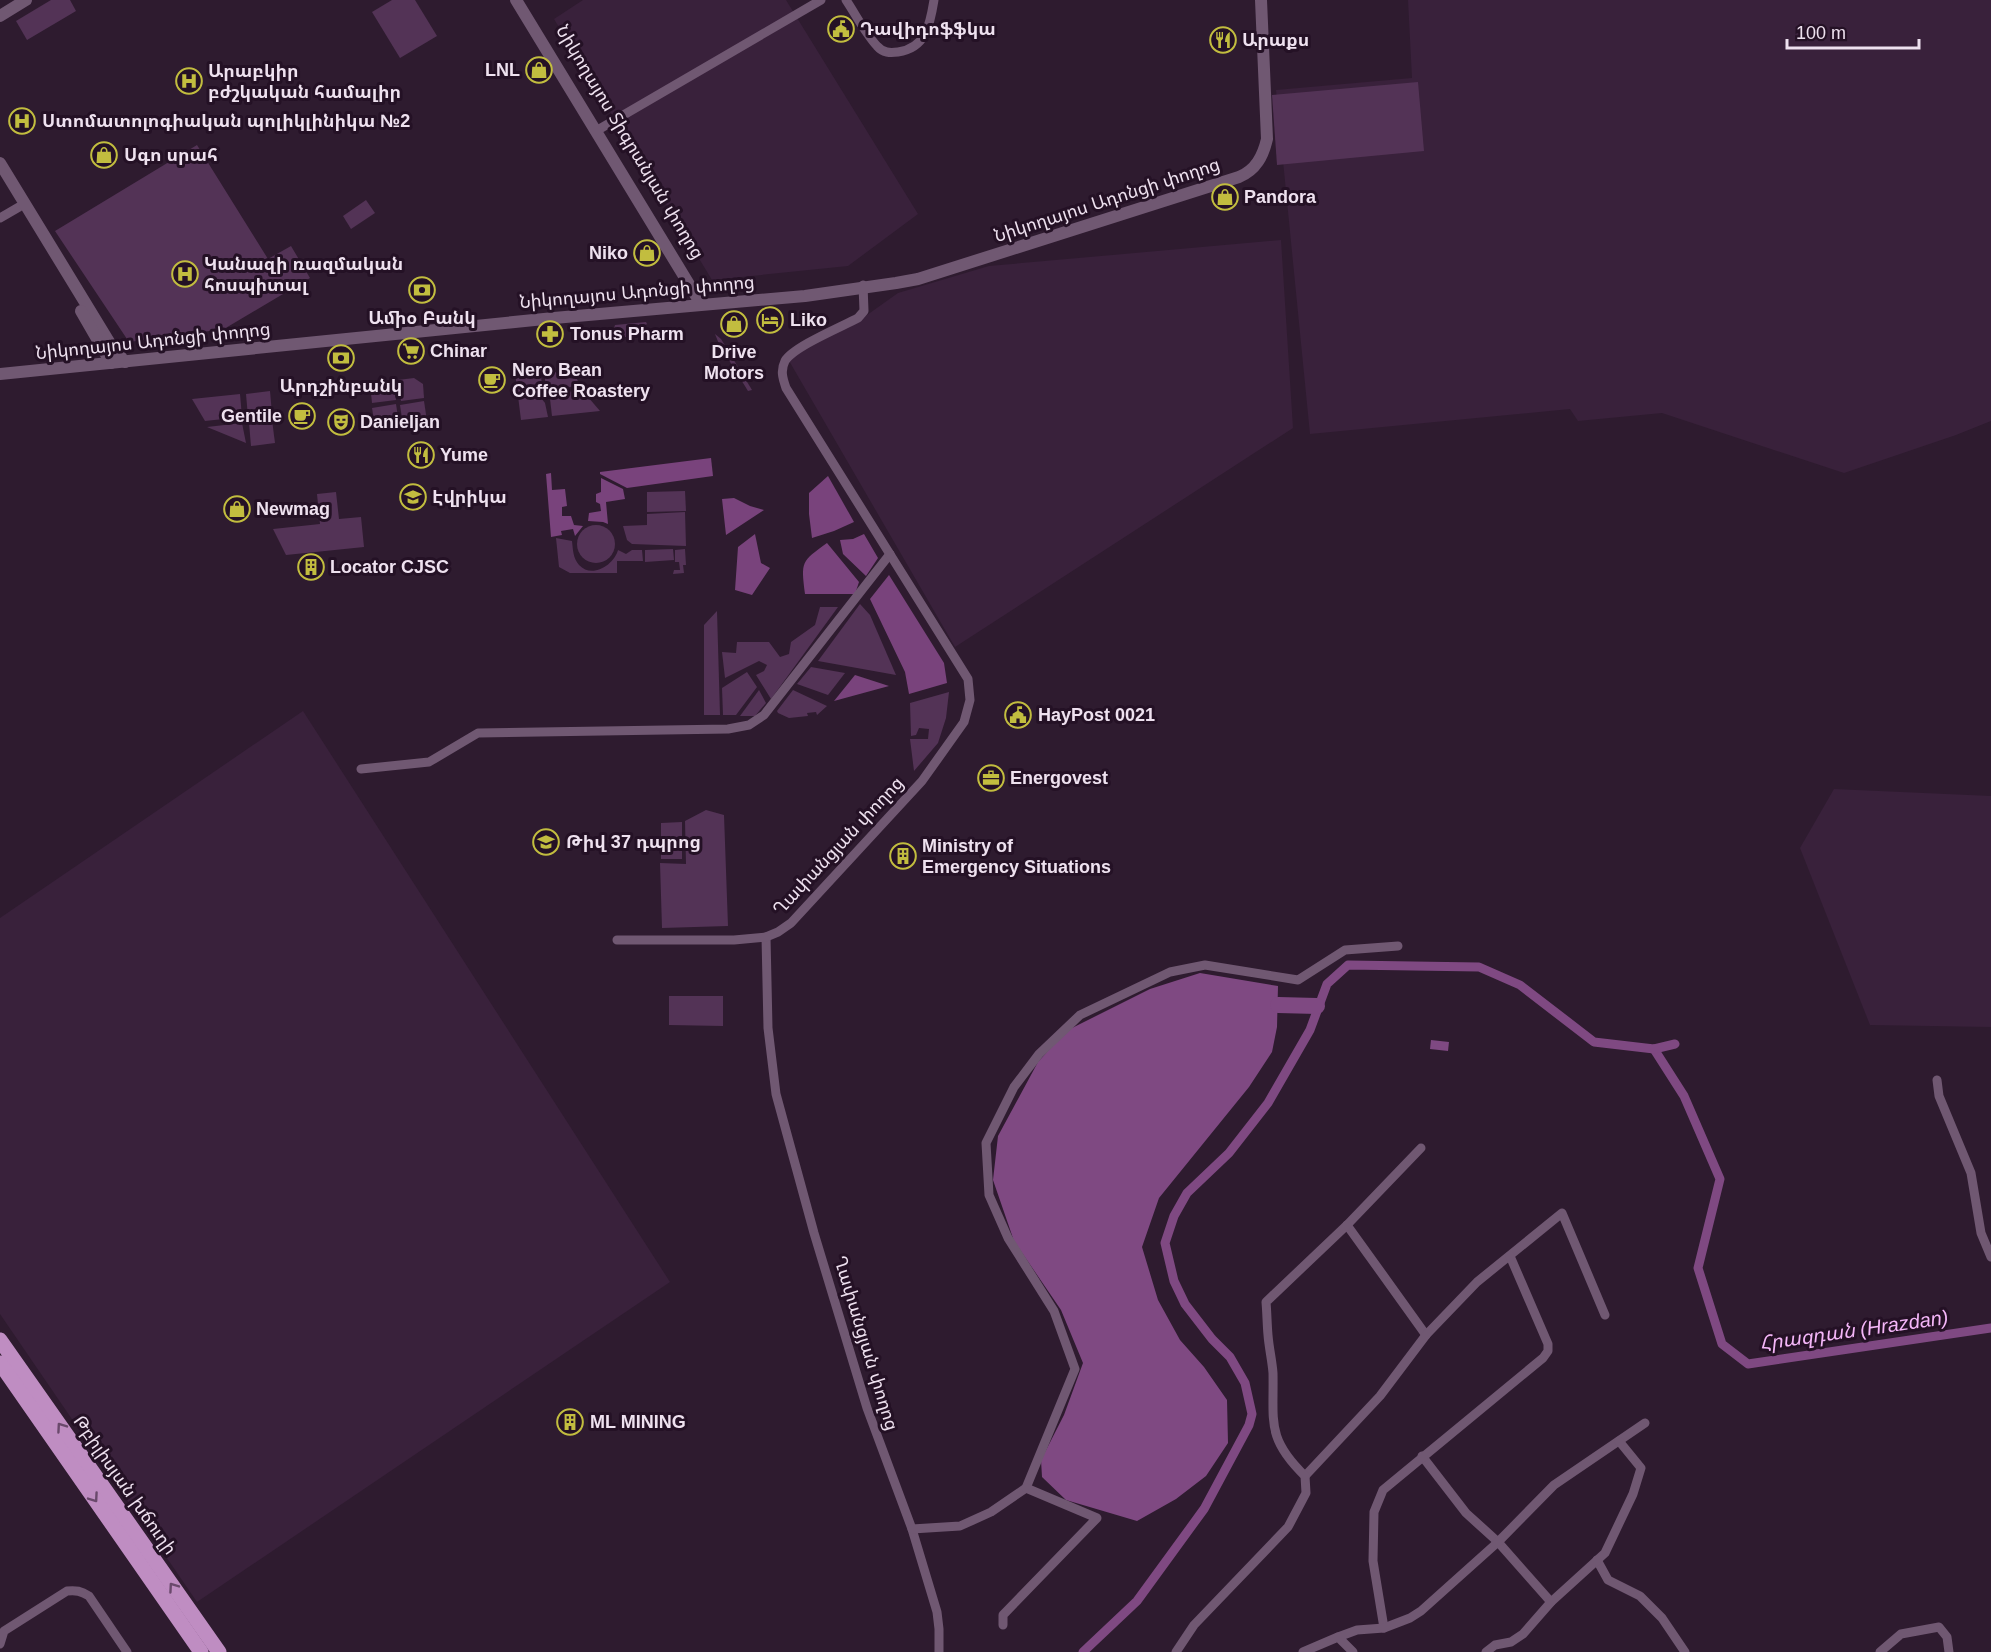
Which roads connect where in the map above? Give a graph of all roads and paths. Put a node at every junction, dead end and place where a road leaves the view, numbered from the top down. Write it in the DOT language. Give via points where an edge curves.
graph roads {
  1 [pos="18,0"];
  2 [pos="26,0"];
  3 [pos="516,0"];
  4 [pos="523,0"];
  5 [pos="822,0"];
  6 [pos="846,0"];
  7 [pos="934,0"];
  8 [pos="1256,0"];
  9 [pos="1261,0"];
  10 [pos="0,11"];
  11 [pos="0,16"];
  12 [pos="598,130"];
  13 [pos="1256,162"];
  14 [pos="0,163"];
  15 [pos="0,176"];
  16 [pos="19,207"];
  17 [pos="0,218"];
  18 [pos="863,286"];
  19 [pos="702,302"];
  20 [pos="116,360"];
  21 [pos="0,367"];
  22 [pos="0,374"];
  23 [pos="890,554"];
  24 [pos="361,769"];
  25 [pos="766,937"];
  26 [pos="617,940"];
  27 [pos="1398,946"];
  28 [pos="1936,1080"];
  29 [pos="1421,1148"];
  30 [pos="1347,1225"];
  31 [pos="1510,1256"];
  32 [pos="1991,1257"];
  33 [pos="1605,1315"];
  34 [pos="1426,1335"];
  35 [pos="0,1340"];
  36 [pos="0,1364"];
  37 [pos="1645,1422"];
  38 [pos="1619,1441"];
  39 [pos="1422,1456"];
  40 [pos="1305,1476"];
  41 [pos="1026,1488"];
  42 [pos="912,1529"];
  43 [pos="1498,1542"];
  44 [pos="1597,1560"];
  45 [pos="1551,1602"];
  46 [pos="189,1622"];
  47 [pos="1003,1625"];
  48 [pos="1384,1628"];
  49 [pos="1338,1636"];
  50 [pos="0,1644"];
  51 [pos="127,1652"];
  52 [pos="201,1652"];
  53 [pos="219,1652"];
  54 [pos="939,1652"];
  55 [pos="1176,1652"];
  56 [pos="1303,1652"];
  57 [pos="1353,1652"];
  58 [pos="1486,1652"];
  59 [pos="1685,1652"];
  60 [pos="1880,1652"];
  61 [pos="1949,1652"];
  1 -- 10 [label="street"];
  2 -- 11 [label="street"];
  3 -- 12 [label="street, Նիկողայոս Տիգրանյան փողոց"];
  4 -- 12 [label="street, Նիկողայոս Տիգրանյան փողոց"];
  5 -- 12 [label="street"];
  6 -- 7 [label="street" via="878,48 889,53 913,48 923,39"];
  8 -- 13 [label="street" via="1262,136"];
  9 -- 13 [label="street" via="1267,140"];
  12 -- 19 [label="street, Նիկողայոս Տիգրանյան փողոց"];
  13 -- 18 [label="street, Նիկողայոս Ադոնցի փողոց" via="1241,172 1144,204 918,274"];
  14 -- 20 [label="street" via="111,345"];
  15 -- 16 [label="street"];
  16 -- 17 [label="street"];
  16 -- 20 [label="street"];
  18 -- 19 [label="street, Նիկողայոս Ադոնցի փողոց"];
  18 -- 23 [label="street, Ղափանցյան փողոց" via="864,311 858,318 792,352 784,362 782,375 786,388"];
  19 -- 20 [label="street, Նիկողայոս Ադոնցի փողոց"];
  20 -- 21 [label="street, Նիկողայոս Ադոնցի փողոց"];
  20 -- 22 [label="street, Նիկողայոս Ադոնցի փողոց"];
  23 -- 24 [label="street" via="764,715 749,725 728,729 478,733 429,762"];
  23 -- 25 [label="street, Ղափանցյան փողոց" via="968,680 970,700 964,722 922,781 801,913"];
  25 -- 26 [label="street"];
  25 -- 42 [label="street, Ղափանցյան փողոց" via="768,1028 776,1094 867,1408"];
  27 -- 41 [label="street" via="1345,950 1298,980 1205,965 1170,972 1080,1016 1039,1054 1014,1087 986,1143 988,1196 1008,1238 1054,1311 1075,1370"];
  28 -- 32 [label="street" via="1971,1173 1981,1233"];
  29 -- 30 [label="street"];
  30 -- 34 [label="street"];
  30 -- 40 [label="street" via="1266,1302 1274,1429 1278,1442"];
  31 -- 33 [label="street" via="1562,1213"];
  31 -- 34 [label="street" via="1477,1282"];
  31 -- 39 [label="street" via="1548,1351"];
  34 -- 40 [label="street" via="1380,1396"];
  46 -- 35 [label="main road, Թբիլիսյան խճուղի, one-way"];
  36 -- 46 [label="main road, Թբիլիսյան խճուղի, one-way"];
  37 -- 38 [label="street"];
  38 -- 43 [label="street" via="1554,1485"];
  38 -- 44 [label="street" via="1641,1468 1605,1553"];
  39 -- 43 [label="street" via="1466,1513"];
  39 -- 48 [label="street" via="1383,1490 1374,1512 1373,1561"];
  40 -- 55 [label="street" via="1306,1493 1288,1527 1194,1625"];
  41 -- 42 [label="street" via="991,1512 960,1526"];
  41 -- 47 [label="street" via="1097,1518 1003,1615"];
  42 -- 54 [label="street, Ղափանցյան փողոց" via="937,1612"];
  43 -- 45 [label="street"];
  43 -- 48 [label="street" via="1421,1611"];
  44 -- 45 [label="street"];
  44 -- 59 [label="street" via="1608,1580 1640,1596 1662,1618"];
  45 -- 58 [label="street" via="1523,1635"];
  46 -- 52 [label="main road, Թբիլիսյան խճուղի"];
  46 -- 53 [label="main road, Թբիլիսյան խճուղի"];
  48 -- 49 [label="street"];
  49 -- 56 [label="street"];
  49 -- 57 [label="street"];
  50 -- 51 [label="street" via="4,1631 67,1591 75,1590 89,1596"];
  60 -- 61 [label="street" via="1901,1634 1939,1627 1947,1637"];
}
